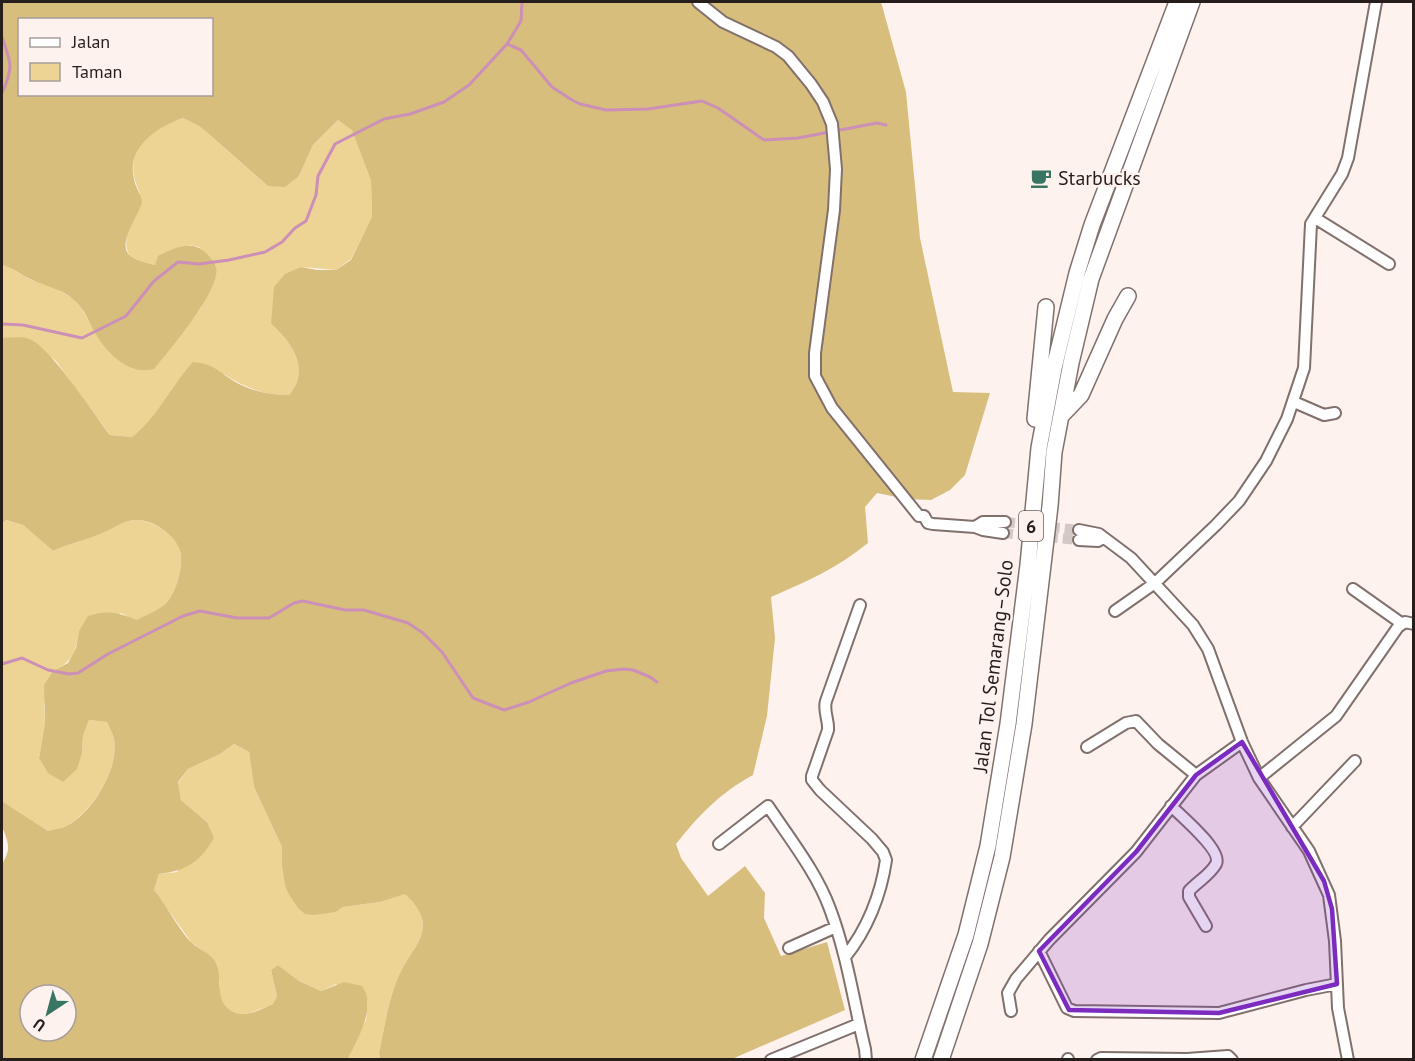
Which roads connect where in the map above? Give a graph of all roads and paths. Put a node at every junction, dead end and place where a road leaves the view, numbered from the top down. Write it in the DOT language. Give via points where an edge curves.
graph roads {
  1 [pos="698,2"];
  2 [pos="1177,2"];
  3 [pos="1192,2"];
  4 [pos="1376,2"];
  5 [pos="1315,218"];
  6 [pos="1389,264"];
  7 [pos="1128,296"];
  8 [pos="1046,307"];
  9 [pos="1294,402"];
  10 [pos="1335,413"];
  11 [pos="1060,416"];
  12 [pos="1035,488"];
  13 [pos="1004,527"];
  14 [pos="1079,535"];
  15 [pos="1155,583"];
  16 [pos="1353,589"];
  17 [pos="860,605"];
  18 [pos="1115,611"];
  19 [pos="1401,623"];
  20 [pos="1413,624"];
  21 [pos="1242,742"];
  22 [pos="1087,747"];
  23 [pos="1355,761"];
  24 [pos="1196,775"];
  25 [pos="1259,778"];
  26 [pos="1171,806"];
  27 [pos="1292,827"];
  28 [pos="719,844"];
  29 [pos="1206,926"];
  30 [pos="836,927"];
  31 [pos="789,948"];
  32 [pos="1039,951"];
  33 [pos="845,957"];
  34 [pos="1337,984"];
  35 [pos="1011,1011"];
  36 [pos="859,1024"];
  37 [pos="771,1059"];
  38 [pos="866,1059"];
  39 [pos="923,1059"];
  40 [pos="941,1059"];
  41 [pos="1096,1059"];
  42 [pos="1142,1059"];
  43 [pos="1187,1059"];
  44 [pos="1232,1059"];
  45 [pos="1347,1059"];
  1 -- 13 [label="street" via="723,22 788,56 817,93 832,124 834,210 814,353 815,376 832,408 919,516 933,524 983,530"];
  2 -- 12 [label="highway, Jalan Tol Semarang–Solo / 6" via="1077,273 1044,417"];
  3 -- 11 [label="highway, Jalan Tol Semarang–Solo / 6" via="1090,279"];
  4 -- 5 [label="street" via="1348,158"];
  5 -- 6 [label="street"];
  5 -- 9 [label="street" via="1311,224 1304,368"];
  7 -- 11 [label="highway" via="1082,395"];
  8 -- 12 [label="highway" via="1032,450"];
  9 -- 10 [label="street" via="1324,415"];
  9 -- 15 [label="street" via="1266,461 1239,501"];
  11 -- 40 [label="highway, Jalan Tol Semarang–Solo / 6" via="1012,805 992,903"];
  12 -- 39 [label="highway, Jalan Tol Semarang–Solo / 6" via="1008,724 988,846 966,935"];
  14 -- 15 [label="street" via="1098,541 1103,538 1124,551"];
  15 -- 18 [label="street"];
  15 -- 21 [label="street" via="1200,635"];
  16 -- 19 [label="street"];
  17 -- 33 [label="street" via="824,707 828,730 812,776 816,785 879,846 886,860 872,912"];
  19 -- 20 [label="street"];
  19 -- 25 [label="street" via="1336,716"];
  21 -- 24 [label="street"];
  21 -- 25 [label="street"];
  22 -- 24 [label="street" via="1136,721"];
  23 -- 27 [label="street"];
  24 -- 26 [label="street"];
  25 -- 27 [label="street"];
  26 -- 29 [label="street" via="1214,848 1217,858 1215,866 1189,891"];
  26 -- 32 [label="street" via="1136,852"];
  27 -- 34 [label="street" via="1312,857 1329,895"];
  28 -- 30 [label="street" via="768,806 808,867"];
  30 -- 31 [label="street"];
  30 -- 33 [label="street"];
  32 -- 34 [label="street" via="1067,1008 1074,1011 1219,1013"];
  32 -- 35 [label="street" via="1008,989"];
  33 -- 36 [label="street"];
  34 -- 45 [label="street"];
  36 -- 37 [label="street"];
  36 -- 38 [label="street"];
  41 -- 42 [label="street"];
  42 -- 43 [label="street"];
  43 -- 44 [label="street"];
}
